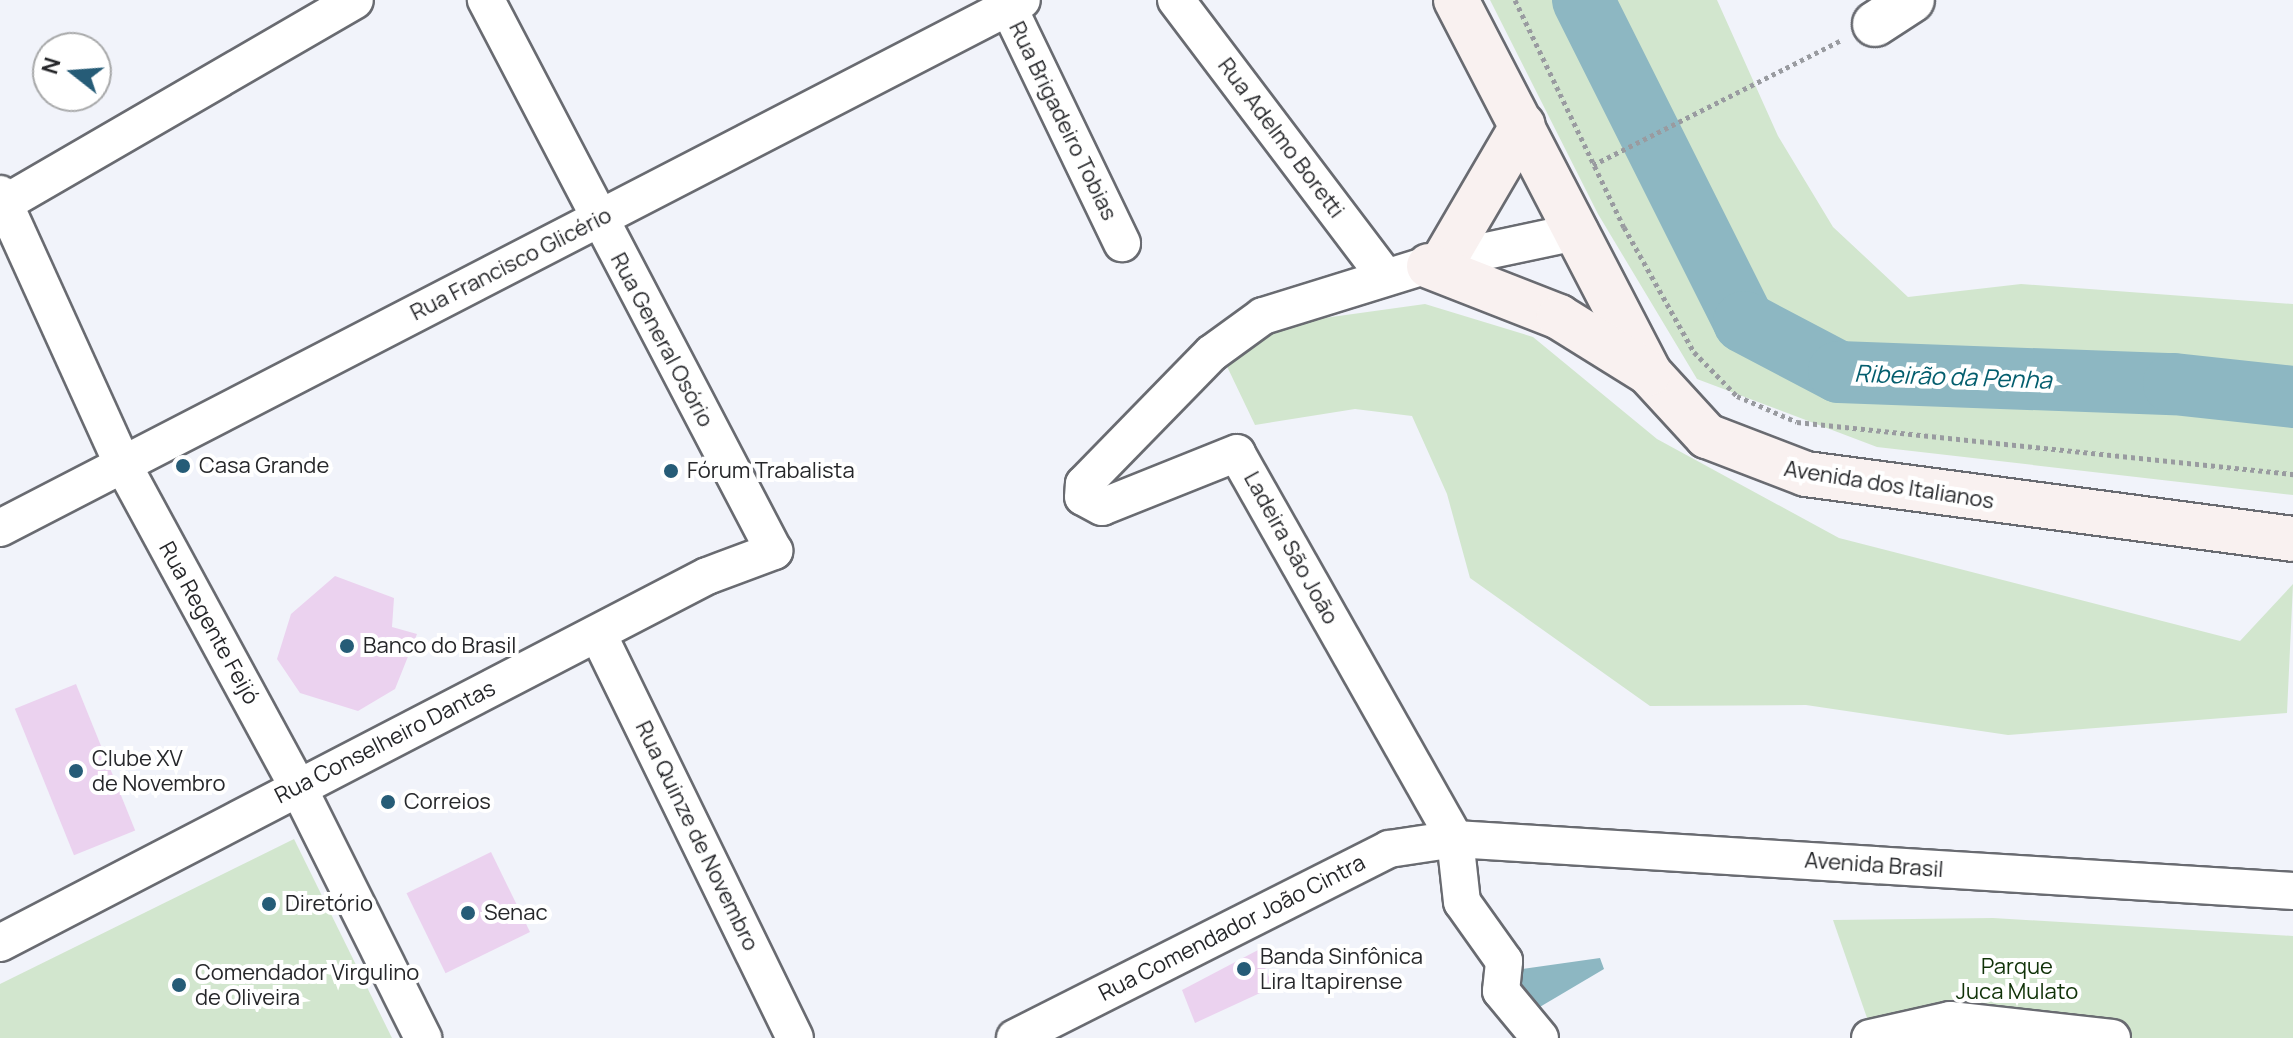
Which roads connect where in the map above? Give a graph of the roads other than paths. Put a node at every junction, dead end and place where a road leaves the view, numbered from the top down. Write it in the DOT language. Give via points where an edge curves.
graph roads {
  1 [pos="355,0"];
  2 [pos="486,0"];
  3 [pos="1176,0"];
  4 [pos="1456,0"];
  5 [pos="1912,0"];
  6 [pos="1011,2"];
  7 [pos="1875,24"];
  8 [pos="1523,125"];
  9 [pos="2,201"];
  10 [pos="598,219"];
  11 [pos="1580,231"];
  12 [pos="1122,243"];
  13 [pos="1436,263"];
  14 [pos="1385,276"];
  15 [pos="1649,373"];
  16 [pos="122,463"];
  17 [pos="0,528"];
  18 [pos="2293,539"];
  19 [pos="774,551"];
  20 [pos="598,634"];
  21 [pos="297,785"];
  22 [pos="1455,839"];
  23 [pos="2293,891"];
  24 [pos="0,943"];
  25 [pos="423,1038"];
  26 [pos="795,1038"];
  27 [pos="1015,1038"];
  28 [pos="1540,1038"];
  29 [pos="1870,1038"];
  30 [pos="2112,1038"];
  1 -- 9 [label="street"];
  2 -- 10 [label="street, Rua General Osório"];
  3 -- 14 [label="street, Rua Adelmo Boretti"];
  4 -- 8 [label="main road, Avenida dos Italianos"];
  5 -- 7 [label="street"];
  6 -- 10 [label="street, Rua Francisco Glicério"];
  6 -- 12 [label="street, Rua Brigadeiro Tobias"];
  8 -- 11 [label="main road, Avenida dos Italianos"];
  8 -- 13 [label="main road"];
  9 -- 16 [label="street, Rua Regente Feijó"];
  10 -- 16 [label="street, Rua Francisco Glicério"];
  10 -- 19 [label="street, Rua General Osório"];
  11 -- 13 [label="street, Ladeira São João"];
  11 -- 15 [label="main road, Avenida dos Italianos"];
  13 -- 14 [label="street, Ladeira São João"];
  13 -- 15 [label="main road" via="1559,317"];
  14 -- 22 [label="street, Ladeira São João" via="1263,316 1212,353 1084,484 1083,497 1102,507 1237,453"];
  15 -- 18 [label="main road, Avenida dos Italianos" via="1707,436 1772,466"];
  16 -- 17 [label="street, Rua Francisco Glicério"];
  16 -- 21 [label="street, Rua Regente Feijó"];
  19 -- 20 [label="street, Rua Conselheiro Dantas" via="707,576"];
  20 -- 21 [label="street, Rua Conselheiro Dantas"];
  20 -- 26 [label="street, Rua Quinze de Novembro"];
  21 -- 24 [label="street, Rua Conselheiro Dantas"];
  21 -- 25 [label="street, Rua Regente Feijó"];
  22 -- 23 [label="street, Avenida Brasil"];
  22 -- 27 [label="street, Rua Comendador João Cintra" via="1389,849"];
  22 -- 28 [label="street, Ladeira São João" via="1462,902 1504,961 1501,991"];
  29 -- 30 [label="street" via="1950,1020"];
}
